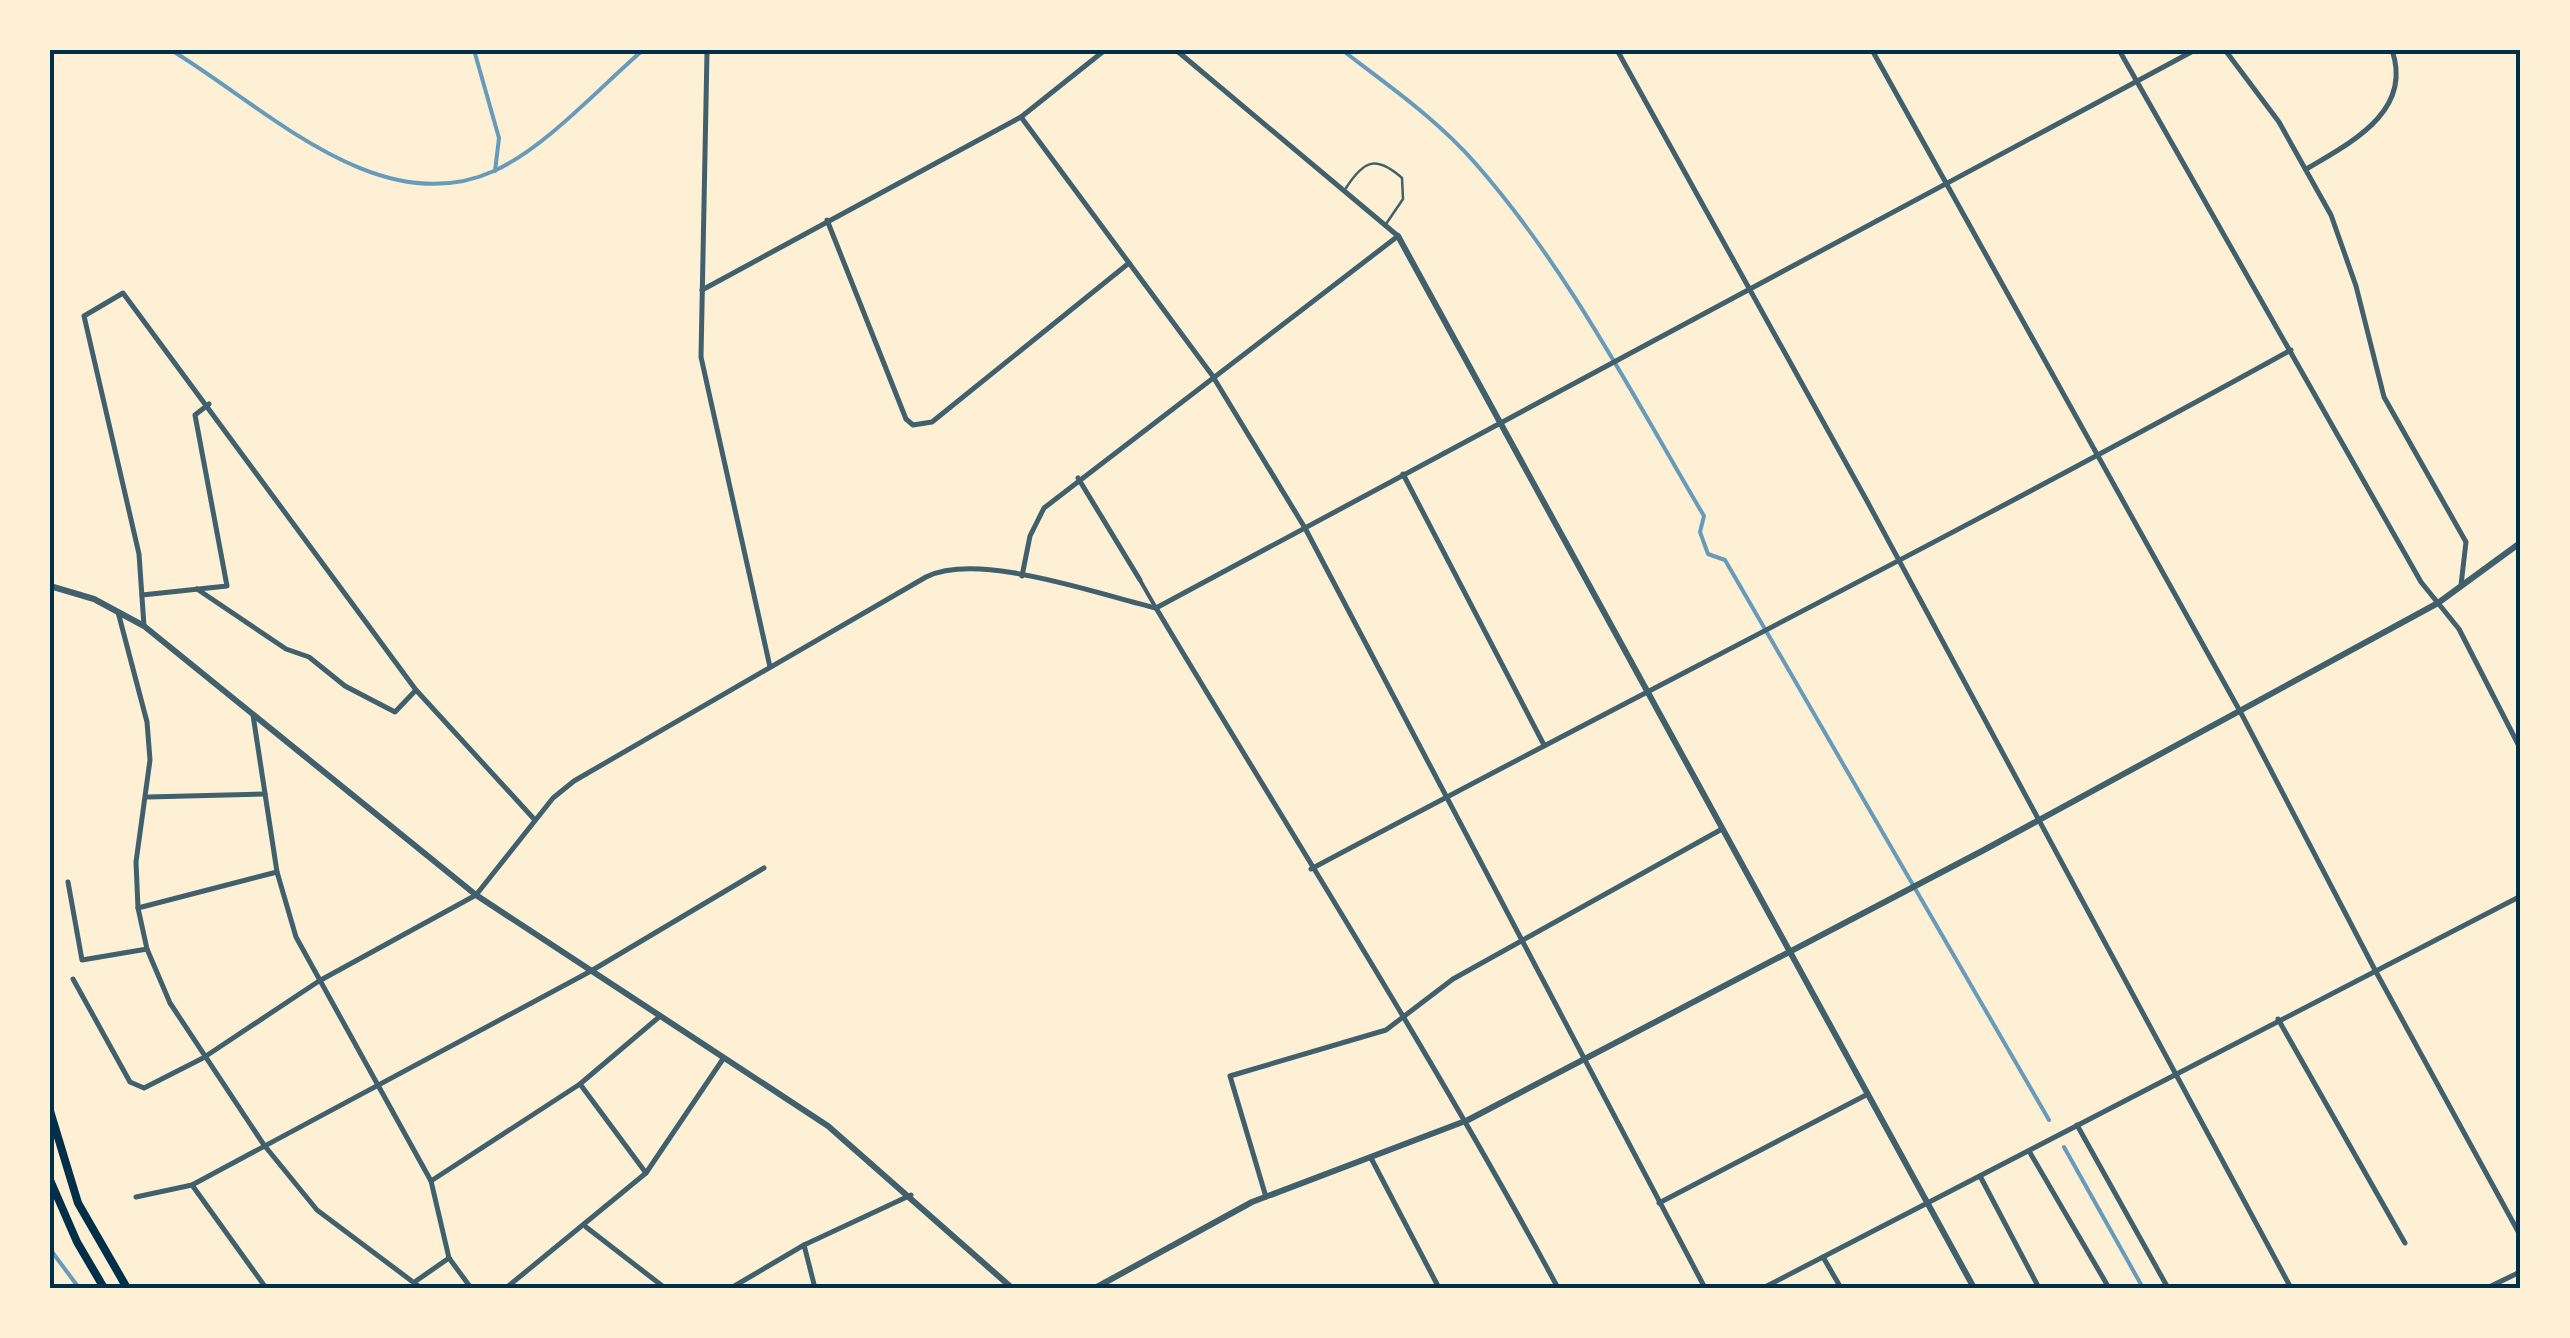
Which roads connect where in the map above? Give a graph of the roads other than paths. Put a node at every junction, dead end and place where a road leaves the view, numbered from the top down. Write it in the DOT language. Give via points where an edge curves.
graph roads {
  1 [pos="1104,50"];
  2 [pos="1176,50"];
  3 [pos="1617,50"];
  4 [pos="1872,50"];
  5 [pos="2119,50"];
  6 [pos="2195,50"];
  7 [pos="2225,50"];
  8 [pos="2392,50"];
  9 [pos="707,52"];
  10 [pos="2136,80"];
  11 [pos="1021,117"];
  12 [pos="2308,168"];
  13 [pos="1947,183"];
  14 [pos="1344,192"];
  15 [pos="827,220"];
  16 [pos="1384,226"];
  17 [pos="1398,236"];
  18 [pos="1129,263"];
  19 [pos="702,290"];
  20 [pos="1748,290"];
  21 [pos="2291,350"];
  22 [pos="1212,375"];
  23 [pos="209,404"];
  24 [pos="1497,421"];
  25 [pos="2098,457"];
  26 [pos="1403,474"];
  27 [pos="1078,478"];
  28 [pos="1305,528"];
  29 [pos="2520,543"];
  30 [pos="1899,563"];
  31 [pos="1022,576"];
  32 [pos="1140,580"];
  33 [pos="50,586"];
  34 [pos="2461,587"];
  35 [pos="197,589"];
  36 [pos="142,595"];
  37 [pos="2438,603"];
  38 [pos="1156,608"];
  39 [pos="117,610"];
  40 [pos="144,626"];
  41 [pos="770,667"];
  42 [pos="416,690"];
  43 [pos="1646,690"];
  44 [pos="2242,713"];
  45 [pos="253,715"];
  46 [pos="1544,745"];
  47 [pos="2520,748"];
  48 [pos="265,794"];
  49 [pos="147,797"];
  50 [pos="1445,798"];
  51 [pos="534,819"];
  52 [pos="2040,820"];
  53 [pos="1724,828"];
  54 [pos="764,868"];
  55 [pos="1310,869"];
  56 [pos="278,872"];
  57 [pos="68,882"];
  58 [pos="476,894"];
  59 [pos="2517,898"];
  60 [pos="138,908"];
  61 [pos="1520,942"];
  62 [pos="147,949"];
  63 [pos="1791,952"];
  64 [pos="2375,970"];
  65 [pos="590,971"];
  66 [pos="73,979"];
  67 [pos="318,981"];
  68 [pos="1403,1016"];
  69 [pos="659,1017"];
  70 [pos="2278,1019"];
  71 [pos="204,1058"];
  72 [pos="723,1059"];
  73 [pos="1582,1059"];
  74 [pos="2174,1074"];
  75 [pos="378,1084"];
  76 [pos="580,1084"];
  77 [pos="1868,1094"];
  78 [pos="50,1111"];
  79 [pos="1468,1120"];
  80 [pos="2077,1124"];
  81 [pos="264,1145"];
  82 [pos="2029,1150"];
  83 [pos="1371,1158"];
  84 [pos="646,1173"];
  85 [pos="1980,1176"];
  86 [pos="50,1180"];
  87 [pos="431,1181"];
  88 [pos="192,1185"];
  89 [pos="910,1194"];
  90 [pos="1266,1197"];
  91 [pos="136,1198"];
  92 [pos="1659,1203"];
  93 [pos="1928,1203"];
  94 [pos="586,1227"];
  95 [pos="2520,1235"];
  96 [pos="2405,1243"];
  97 [pos="804,1245"];
  98 [pos="1823,1257"];
  99 [pos="449,1258"];
  100 [pos="2520,1272"];
  101 [pos="416,1281"];
  102 [pos="104,1288"];
  103 [pos="127,1288"];
  104 [pos="266,1288"];
  105 [pos="421,1288"];
  106 [pos="471,1288"];
  107 [pos="506,1288"];
  108 [pos="664,1288"];
  109 [pos="731,1288"];
  110 [pos="815,1288"];
  111 [pos="1012,1288"];
  112 [pos="1096,1288"];
  113 [pos="1439,1288"];
  114 [pos="1558,1288"];
  115 [pos="1705,1288"];
  116 [pos="1763,1288"];
  117 [pos="1840,1288"];
  118 [pos="1974,1288"];
  119 [pos="2039,1288"];
  120 [pos="2109,1288"];
  121 [pos="2168,1288"];
  122 [pos="2291,1288"];
  123 [pos="2486,1288"];
  1 -- 11 [label="street"];
  2 -- 14 [label="street"];
  3 -- 20 [label="street"];
  4 -- 13 [label="street"];
  5 -- 10 [label="street"];
  6 -- 10 [label="street"];
  7 -- 12 [label="street"];
  8 -- 12 [label="street" via="2390,108"];
  9 -- 19 [label="street"];
  10 -- 13 [label="street"];
  10 -- 21 [label="street"];
  11 -- 15 [label="street"];
  11 -- 18 [label="street"];
  12 -- 34 [label="street" via="2341,242 2384,397 2466,542"];
  13 -- 20 [label="street"];
  13 -- 25 [label="street"];
  14 -- 16 [label="street"];
  14 -- 16 [label="lane" via="1364,163 1385,163 1402,178 1405,192"];
  15 -- 18 [label="street" via="913,425 932,422"];
  15 -- 19 [label="street"];
  16 -- 17 [label="street"];
  17 -- 22 [label="street"];
  17 -- 24 [label="street"];
  18 -- 22 [label="street"];
  19 -- 41 [label="street" via="701,358"];
  20 -- 24 [label="street"];
  20 -- 30 [label="street"];
  21 -- 25 [label="street"];
  21 -- 37 [label="street" via="2420,582"];
  22 -- 27 [label="street"];
  22 -- 28 [label="street"];
  23 -- 35 [label="street" via="195,416 227,586"];
  23 -- 36 [label="street" via="123,293 84,316 139,554"];
  23 -- 42 [label="street"];
  24 -- 26 [label="street"];
  24 -- 43 [label="street"];
  25 -- 30 [label="street"];
  25 -- 44 [label="street"];
  26 -- 28 [label="street"];
  26 -- 46 [label="street"];
  27 -- 31 [label="street" via="1044,508"];
  27 -- 32 [label="street"];
  28 -- 38 [label="street"];
  28 -- 50 [label="street"];
  29 -- 34 [label="street"];
  30 -- 43 [label="street"];
  30 -- 52 [label="street"];
  31 -- 38 [label="street"];
  31 -- 41 [label="street" via="988,567 942,569"];
  32 -- 38 [label="street"];
  33 -- 39 [label="street"];
  34 -- 37 [label="street"];
  35 -- 36 [label="street"];
  35 -- 42 [label="street" via="375,704 395,712"];
  36 -- 40 [label="street"];
  37 -- 44 [label="street"];
  37 -- 47 [label="street" via="2459,628"];
  38 -- 55 [label="street"];
  39 -- 40 [label="street"];
  39 -- 49 [label="street" via="147,722"];
  40 -- 45 [label="street"];
  41 -- 51 [label="street" via="574,781"];
  42 -- 51 [label="street"];
  43 -- 46 [label="street"];
  43 -- 53 [label="street"];
  44 -- 52 [label="street"];
  44 -- 64 [label="street"];
  45 -- 48 [label="street"];
  45 -- 58 [label="street"];
  46 -- 50 [label="street"];
  48 -- 49 [label="street"];
  48 -- 56 [label="street"];
  49 -- 60 [label="street" via="136,862"];
  50 -- 55 [label="street"];
  50 -- 61 [label="street"];
  51 -- 58 [label="street"];
  52 -- 63 [label="street"];
  52 -- 74 [label="street"];
  53 -- 61 [label="street"];
  53 -- 63 [label="street"];
  54 -- 65 [label="street"];
  55 -- 68 [label="street"];
  56 -- 60 [label="street"];
  56 -- 67 [label="street" via="296,937"];
  57 -- 62 [label="street" via="82,960"];
  58 -- 65 [label="street"];
  58 -- 67 [label="street"];
  59 -- 64 [label="street"];
  60 -- 62 [label="street"];
  61 -- 68 [label="street"];
  61 -- 73 [label="street"];
  62 -- 71 [label="street"];
  63 -- 73 [label="street"];
  63 -- 77 [label="street"];
  64 -- 70 [label="street"];
  64 -- 95 [label="street"];
  65 -- 69 [label="street"];
  65 -- 75 [label="street"];
  66 -- 71 [label="street" via="136,1087"];
  67 -- 71 [label="street"];
  67 -- 75 [label="street"];
  68 -- 79 [label="street"];
  68 -- 90 [label="street" via="1386,1030 1230,1076"];
  69 -- 72 [label="street"];
  69 -- 76 [label="street"];
  70 -- 74 [label="street"];
  70 -- 96 [label="street"];
  71 -- 81 [label="street"];
  72 -- 84 [label="street"];
  72 -- 89 [label="street" via="828,1126"];
  73 -- 79 [label="street"];
  73 -- 92 [label="street"];
  74 -- 80 [label="street"];
  74 -- 122 [label="street"];
  75 -- 81 [label="street"];
  75 -- 87 [label="street"];
  76 -- 84 [label="street"];
  76 -- 87 [label="street"];
  77 -- 92 [label="street"];
  77 -- 93 [label="street"];
  78 -- 103 [label="main road" via="78,1203"];
  79 -- 83 [label="street"];
  79 -- 114 [label="street"];
  80 -- 82 [label="street"];
  80 -- 121 [label="street"];
  81 -- 88 [label="street"];
  81 -- 101 [label="street" via="317,1210"];
  82 -- 85 [label="street"];
  82 -- 120 [label="street"];
  83 -- 90 [label="street"];
  83 -- 113 [label="street"];
  84 -- 94 [label="street"];
  85 -- 93 [label="street"];
  85 -- 119 [label="street"];
  86 -- 102 [label="main road"];
  87 -- 99 [label="street"];
  88 -- 91 [label="street"];
  88 -- 104 [label="street"];
  89 -- 97 [label="street"];
  89 -- 111 [label="street"];
  90 -- 112 [label="street"];
  92 -- 115 [label="street"];
  93 -- 98 [label="street"];
  93 -- 118 [label="street"];
  94 -- 107 [label="street"];
  94 -- 108 [label="street"];
  97 -- 109 [label="street"];
  97 -- 110 [label="street"];
  98 -- 116 [label="street"];
  98 -- 117 [label="street"];
  99 -- 101 [label="street"];
  99 -- 106 [label="street"];
  100 -- 123 [label="street"];
  101 -- 105 [label="street"];
}
